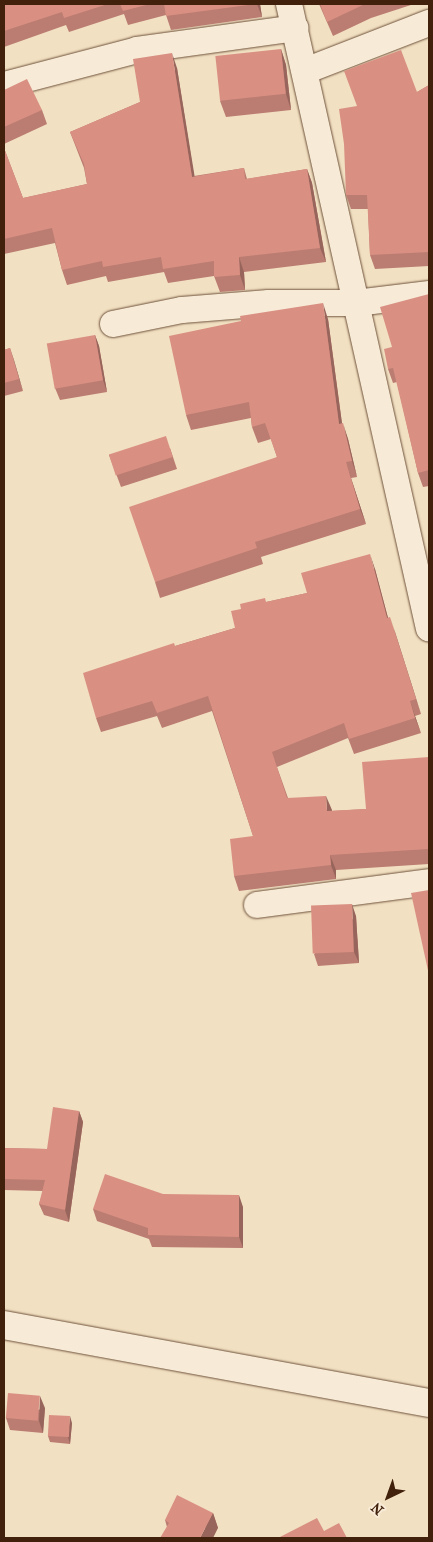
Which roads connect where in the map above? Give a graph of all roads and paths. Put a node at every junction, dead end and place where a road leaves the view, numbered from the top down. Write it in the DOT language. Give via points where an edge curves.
graph roads {
  1 [pos="292,16"];
  2 [pos="429,23"];
  3 [pos="304,71"];
  4 [pos="4,85"];
  5 [pos="429,294"];
  6 [pos="356,304"];
  7 [pos="113,324"];
  8 [pos="421,549"];
  9 [pos="429,626"];
  10 [pos="429,882"];
  11 [pos="257,906"];
  12 [pos="4,1325"];
  13 [pos="429,1403"];
  1 -- 3 [label="street"];
  1 -- 4 [label="street" via="137,50"];
  2 -- 3 [label="street"];
  3 -- 6 [label="street"];
  5 -- 6 [label="street"];
  6 -- 7 [label="street" via="259,304 182,310"];
  6 -- 8 [label="street"];
  8 -- 9 [label="street"];
  10 -- 11 [label="street"];
  12 -- 13 [label="main road"];
}
